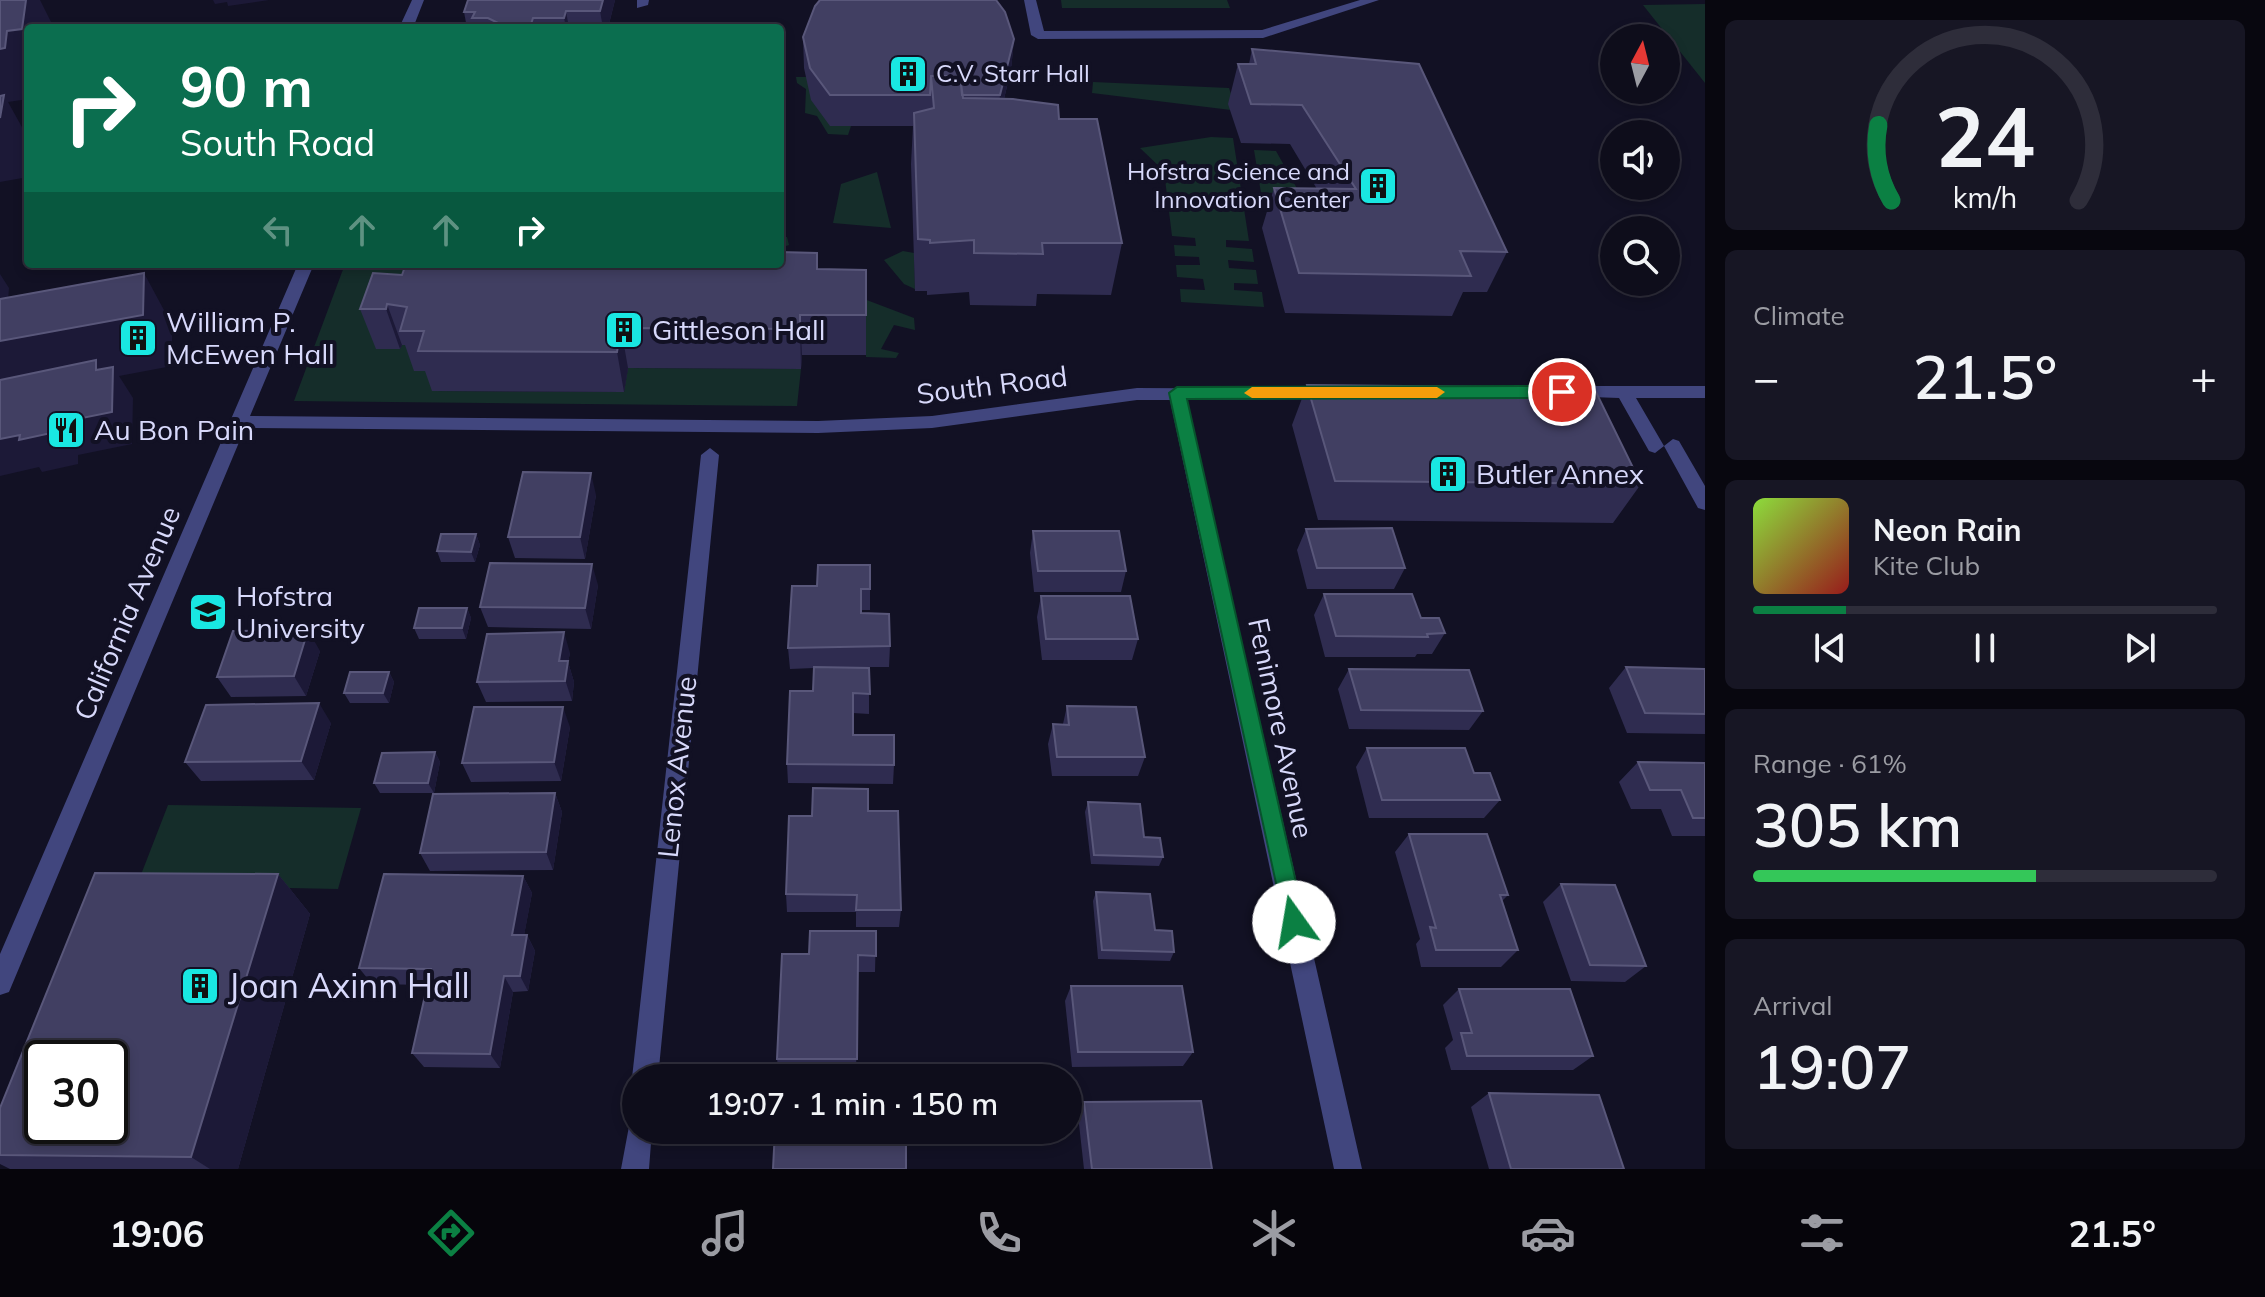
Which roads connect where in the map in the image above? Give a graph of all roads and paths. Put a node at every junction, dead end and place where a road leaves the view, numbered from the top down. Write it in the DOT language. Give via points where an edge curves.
graph roads {
  1 [pos="418,0"];
  2 [pos="1030,0"];
  3 [pos="1373,0"];
  4 [pos="408,24"];
  5 [pos="304,268"];
  6 [pos="1546,392"];
  7 [pos="1624,392"];
  8 [pos="1705,392"];
  9 [pos="1177,393"];
  10 [pos="1344,393"];
  11 [pos="238,422"];
  12 [pos="710,455"];
  13 [pos="1705,503"];
  14 [pos="0,983"];
  15 [pos="646,1064"];
  16 [pos="638,1144"];
  17 [pos="635,1169"];
  18 [pos="1348,1169"];
  1 -- 4 [label="street"];
  2 -- 3 [label="street" via="1038,35 1263,34"];
  5 -- 11 [label="street, California Avenue"];
  6 -- 7 [label="street"];
  7 -- 8 [label="street"];
  7 -- 13 [label="street"];
  9 -- 10 [label="street, South Road"];
  9 -- 11 [label="street, South Road" via="921,423 818,427"];
  9 -- 18 [label="street, Fenimore Avenue"];
  11 -- 14 [label="street, California Avenue"];
  12 -- 15 [label="street, Lenox Avenue"];
  16 -- 17 [label="street"];
}
